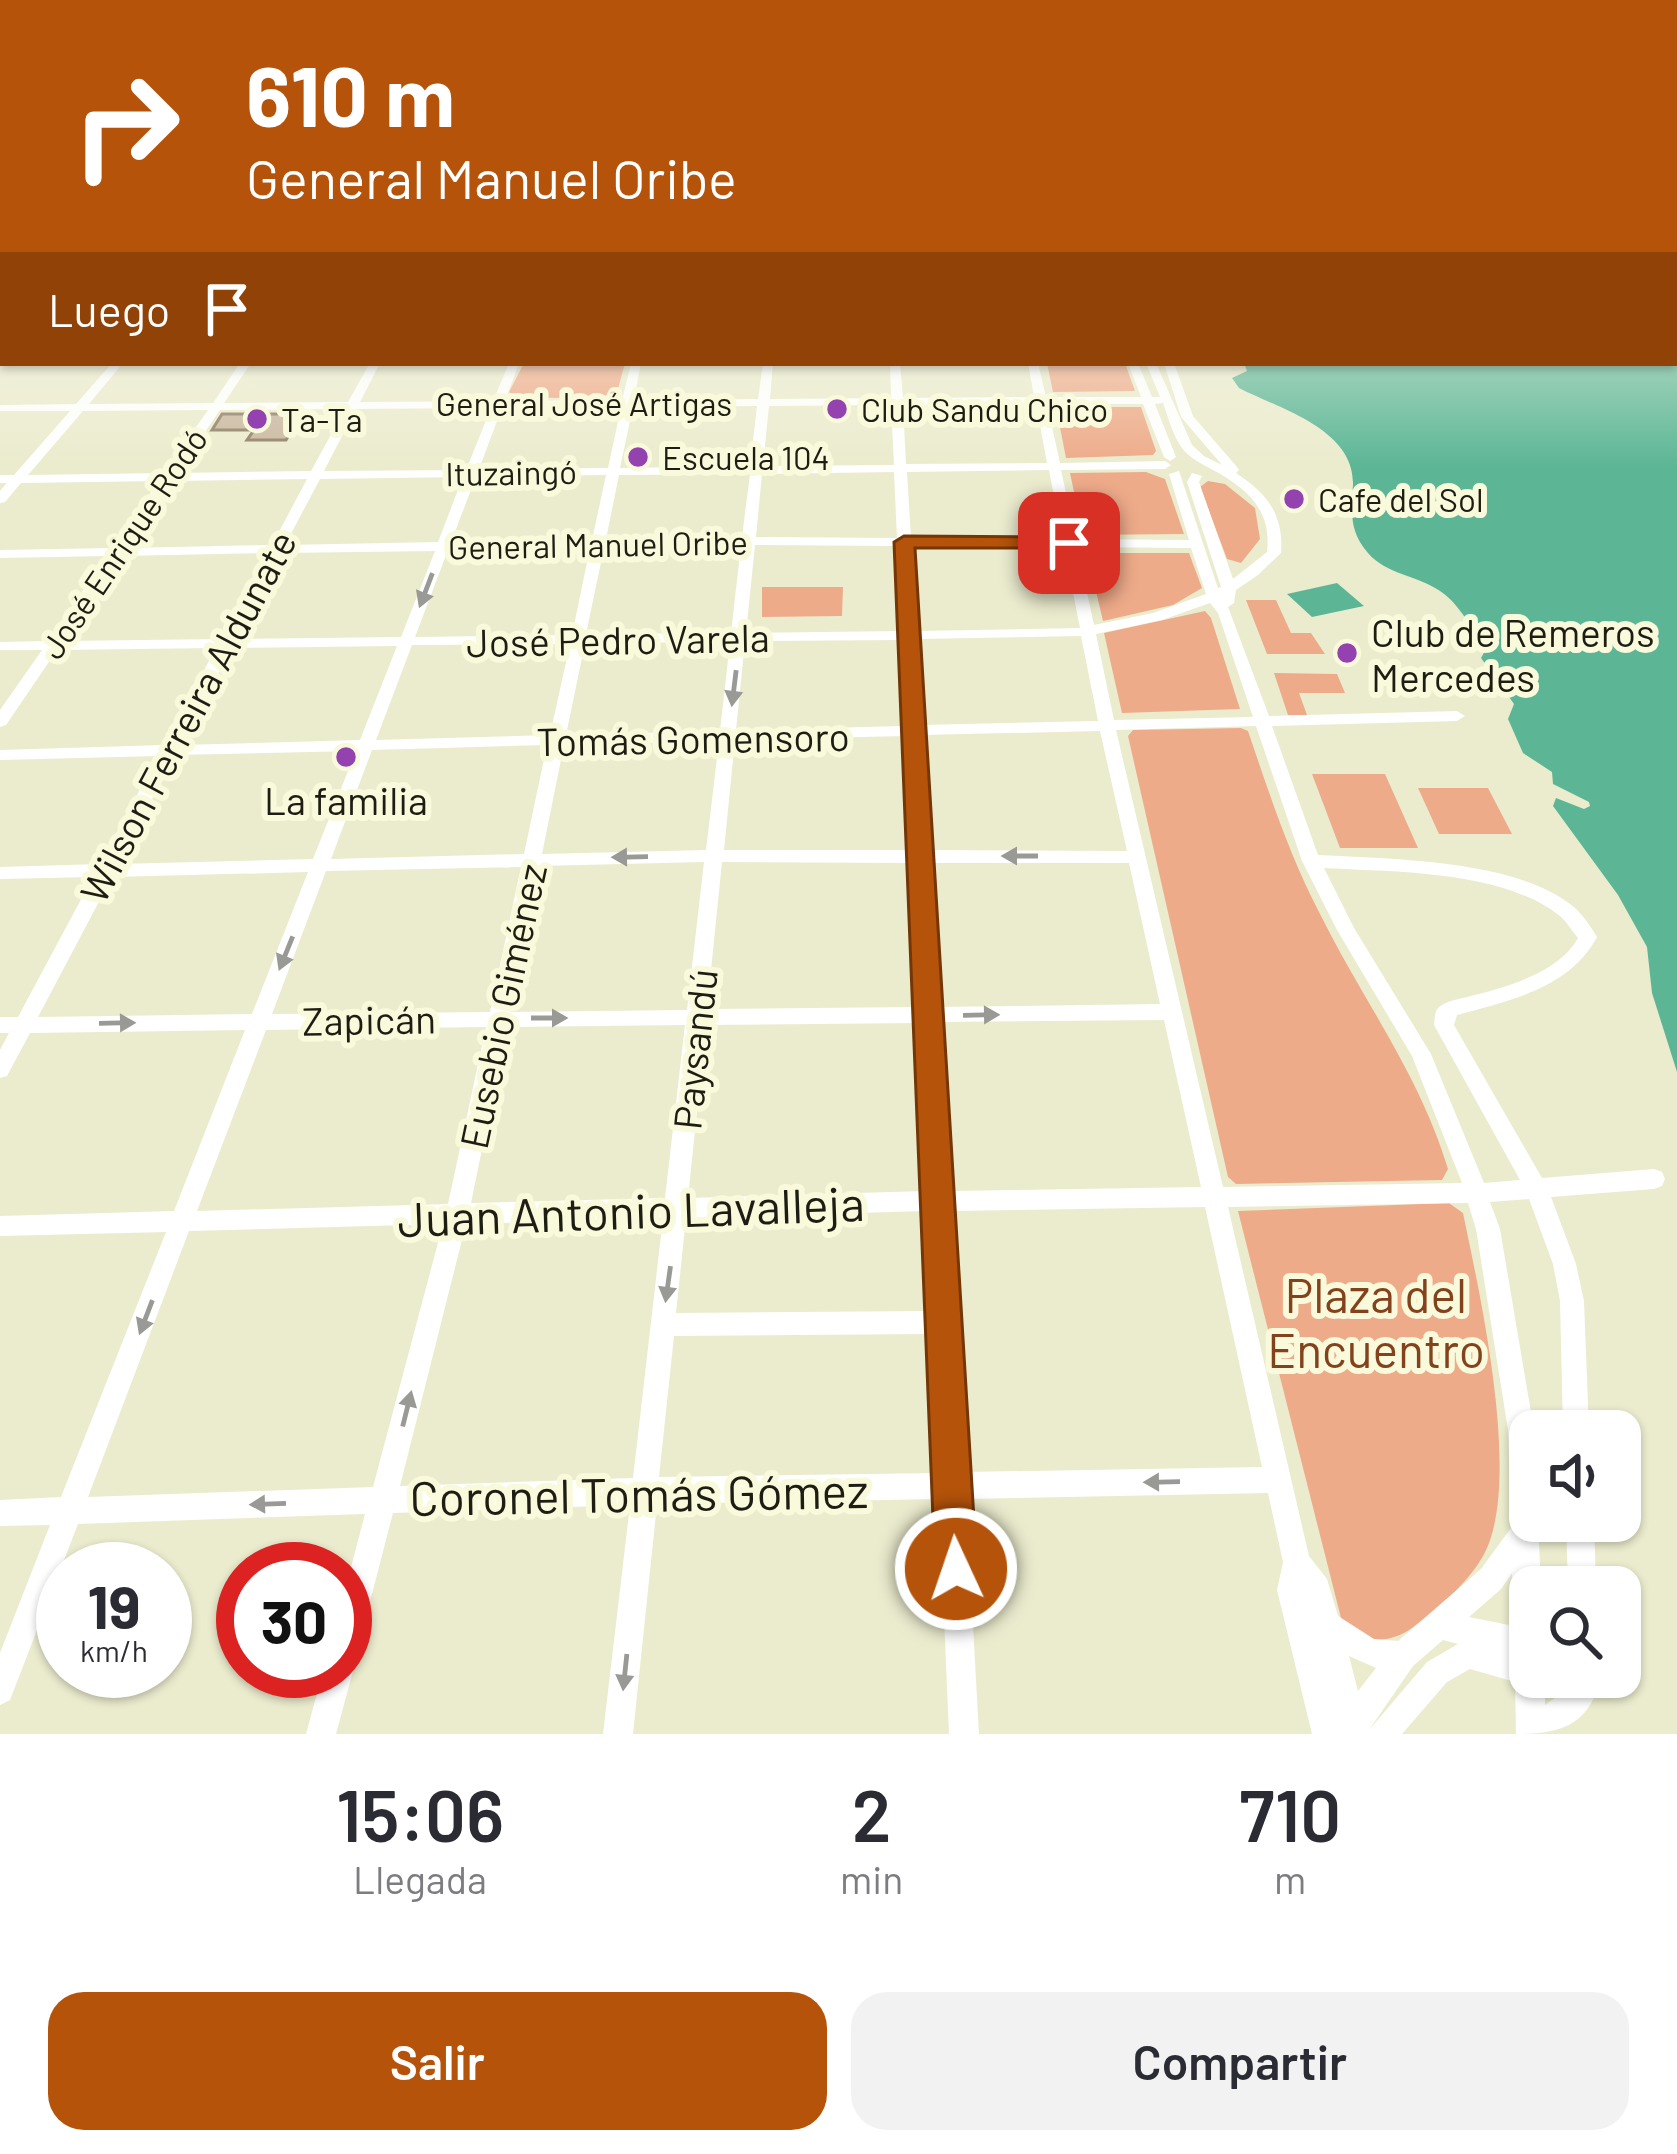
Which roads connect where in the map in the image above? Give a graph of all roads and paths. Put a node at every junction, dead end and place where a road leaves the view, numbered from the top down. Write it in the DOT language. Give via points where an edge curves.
graph roads {
  1 [pos="115,366"];
  2 [pos="244,366"];
  3 [pos="373,366"];
  4 [pos="513,366"];
  5 [pos="635,366"];
  6 [pos="768,366"];
  7 [pos="896,366"];
  8 [pos="1034,366"];
  9 [pos="1134,366"];
  10 [pos="1152,366"];
  11 [pos="1170,366"];
  12 [pos="499,399"];
  13 [pos="622,399"];
  14 [pos="1040,400"];
  15 [pos="1149,400"];
  16 [pos="1167,400"];
  17 [pos="897,401"];
  18 [pos="763,402"];
  19 [pos="352,404"];
  20 [pos="217,406"];
  21 [pos="80,407"];
  22 [pos="0,408"];
  23 [pos="1200,459"];
  24 [pos="1170,465"];
  25 [pos="1053,466"];
  26 [pos="901,467"];
  27 [pos="756,469"];
  28 [pos="615,471"];
  29 [pos="470,473"];
  30 [pos="315,475"];
  31 [pos="1196,476"];
  32 [pos="167,477"];
  33 [pos="17,478"];
  34 [pos="0,479"];
  35 [pos="1253,491"];
  36 [pos="0,499"];
  37 [pos="752,542"];
  38 [pos="904,542"];
  39 [pos="1069,543"];
  40 [pos="601,544"];
  41 [pos="1197,544"];
  42 [pos="443,546"];
  43 [pos="276,549"];
  44 [pos="117,552"];
  45 [pos="0,554"];
  46 [pos="1223,601"];
  47 [pos="1087,631"];
  48 [pos="910,636"];
  49 [pos="740,638"];
  50 [pos="579,640"];
  51 [pos="406,641"];
  52 [pos="226,643"];
  53 [pos="53,645"];
  54 [pos="0,646"];
  55 [pos="1457,716"];
  56 [pos="1260,718"];
  57 [pos="0,722"];
  58 [pos="1107,725"];
  59 [pos="915,733"];
  60 [pos="729,737"];
  61 [pos="559,741"];
  62 [pos="366,746"];
  63 [pos="168,752"];
  64 [pos="0,755"];
  65 [pos="716,856"];
  66 [pos="920,856"];
  67 [pos="1137,857"];
  68 [pos="533,858"];
  69 [pos="1311,861"];
  70 [pos="321,864"];
  71 [pos="105,870"];
  72 [pos="0,873"];
  73 [pos="1171,1012"];
  74 [pos="927,1016"];
  75 [pos="696,1017"];
  76 [pos="499,1018"];
  77 [pos="259,1021"];
  78 [pos="0,1025"];
  79 [pos="24,1025"];
  80 [pos="0,1070"];
  81 [pos="1654,1179"];
  82 [pos="1534,1189"];
  83 [pos="1478,1193"];
  84 [pos="1214,1198"];
  85 [pos="935,1201"];
  86 [pos="679,1208"];
  87 [pos="457,1215"];
  88 [pos="183,1222"];
  89 [pos="0,1226"];
  90 [pos="942,1322"];
  91 [pos="663,1325"];
  92 [pos="1519,1410"];
  93 [pos="1575,1410"];
  94 [pos="1279,1480"];
  95 [pos="951,1486"];
  96 [pos="646,1491"];
  97 [pos="383,1500"];
  98 [pos="70,1511"];
  99 [pos="0,1513"];
  100 [pos="372,1542"];
  101 [pos="1518,1542"];
  102 [pos="1297,1562"];
  103 [pos="1327,1624"];
  104 [pos="1442,1626"];
  105 [pos="1509,1639"];
  106 [pos="1403,1656"];
  107 [pos="1509,1667"];
  108 [pos="0,1690"];
  109 [pos="331,1698"];
  110 [pos="1530,1698"];
  111 [pos="1579,1698"];
  112 [pos="1345,1731"];
  113 [pos="1531,1732"];
  114 [pos="321,1734"];
  115 [pos="618,1734"];
  116 [pos="964,1734"];
  117 [pos="1382,1734"];
  1 -- 21 [label="street"];
  2 -- 20 [label="street, José Enrique Rodó"];
  3 -- 19 [label="street, Wilson Ferreira Aldunate"];
  4 -- 12 [label="street"];
  5 -- 13 [label="street, Eusebio Giménez"];
  6 -- 18 [label="street, Paysandú"];
  7 -- 17 [label="street"];
  8 -- 14 [label="street"];
  9 -- 15 [label="street"];
  10 -- 16 [label="street"];
  11 -- 35 [label="street" via="1187,417"];
  12 -- 13 [label="street, General José Artigas"];
  12 -- 19 [label="street, General José Artigas"];
  12 -- 29 [label="street"];
  13 -- 18 [label="street, General José Artigas"];
  13 -- 28 [label="street, Eusebio Giménez"];
  14 -- 15 [label="street, General José Artigas"];
  14 -- 17 [label="street, General José Artigas"];
  14 -- 25 [label="street"];
  15 -- 16 [label="street, General José Artigas"];
  15 -- 24 [label="street"];
  16 -- 23 [label="street"];
  17 -- 18 [label="street, General José Artigas"];
  17 -- 26 [label="street"];
  18 -- 27 [label="street, Paysandú"];
  19 -- 20 [label="street, General José Artigas"];
  19 -- 30 [label="street, Wilson Ferreira Aldunate"];
  20 -- 21 [label="street, General José Artigas"];
  20 -- 32 [label="street, José Enrique Rodó"];
  21 -- 22 [label="street, General José Artigas"];
  21 -- 33 [label="street"];
  23 -- 24 [label="street"];
  23 -- 31 [label="street" via="1206,469"];
  23 -- 35 [label="street"];
  24 -- 25 [label="street, Ituzaingó"];
  24 -- 31 [label="street"];
  24 -- 41 [label="street"];
  25 -- 26 [label="street, Ituzaingó"];
  25 -- 39 [label="street"];
  26 -- 27 [label="street, Ituzaingó"];
  26 -- 38 [label="street"];
  27 -- 28 [label="street, Ituzaingó"];
  27 -- 37 [label="street, Paysandú"];
  28 -- 29 [label="street, Ituzaingó"];
  28 -- 40 [label="street, Eusebio Giménez"];
  29 -- 30 [label="street, Ituzaingó"];
  29 -- 42 [label="street"];
  30 -- 32 [label="street, Ituzaingó"];
  30 -- 43 [label="street, Wilson Ferreira Aldunate"];
  31 -- 46 [label="street"];
  32 -- 33 [label="street, Ituzaingó"];
  32 -- 44 [label="street, José Enrique Rodó"];
  33 -- 34 [label="street, Ituzaingó"];
  33 -- 36 [label="street"];
  35 -- 46 [label="street" via="1277,522 1274,553"];
  37 -- 38 [label="street, General Manuel Oribe"];
  37 -- 40 [label="street, General Manuel Oribe"];
  37 -- 49 [label="street, Paysandú"];
  38 -- 39 [label="street, General Manuel Oribe"];
  38 -- 48 [label="street"];
  39 -- 41 [label="street, General Manuel Oribe"];
  39 -- 47 [label="street"];
  40 -- 42 [label="street, General Manuel Oribe"];
  40 -- 50 [label="street, Eusebio Giménez"];
  41 -- 46 [label="street"];
  42 -- 43 [label="street, General Manuel Oribe"];
  42 -- 51 [label="street, one-way"];
  43 -- 44 [label="street, General Manuel Oribe"];
  43 -- 52 [label="street, Wilson Ferreira Aldunate"];
  44 -- 45 [label="street, General Manuel Oribe"];
  44 -- 53 [label="street, José Enrique Rodó"];
  46 -- 47 [label="street, José Pedro Varela"];
  46 -- 56 [label="street"];
  47 -- 48 [label="street, José Pedro Varela"];
  47 -- 58 [label="street"];
  48 -- 49 [label="street, José Pedro Varela"];
  48 -- 59 [label="street"];
  49 -- 50 [label="street, José Pedro Varela"];
  49 -- 60 [label="street, Paysandú, one-way"];
  50 -- 51 [label="street, José Pedro Varela"];
  50 -- 61 [label="street, Eusebio Giménez"];
  51 -- 52 [label="street, José Pedro Varela"];
  51 -- 62 [label="street"];
  52 -- 53 [label="street, José Pedro Varela"];
  52 -- 63 [label="street, Wilson Ferreira Aldunate"];
  53 -- 54 [label="street, José Pedro Varela"];
  53 -- 57 [label="street, José Enrique Rodó"];
  55 -- 56 [label="street, Tomás Gomensoro"];
  56 -- 58 [label="street, Tomás Gomensoro"];
  56 -- 69 [label="street"];
  58 -- 59 [label="street, Tomás Gomensoro"];
  58 -- 67 [label="street"];
  59 -- 60 [label="street, Tomás Gomensoro"];
  59 -- 66 [label="street"];
  60 -- 61 [label="street, Tomás Gomensoro"];
  60 -- 65 [label="street, Paysandú"];
  61 -- 62 [label="street, Tomás Gomensoro"];
  61 -- 68 [label="street, Eusebio Giménez"];
  62 -- 63 [label="street, Tomás Gomensoro"];
  62 -- 70 [label="street"];
  63 -- 64 [label="street, Tomás Gomensoro"];
  63 -- 71 [label="street, Wilson Ferreira Aldunate"];
  65 -- 66 [label="street"];
  65 -- 68 [label="street, one-way"];
  65 -- 75 [label="street, Paysandú"];
  67 -- 66 [label="street, one-way"];
  66 -- 74 [label="street"];
  67 -- 73 [label="street"];
  68 -- 70 [label="street"];
  68 -- 76 [label="street, Eusebio Giménez"];
  69 -- 82 [label="street" via="1492,877 1582,925 1584,951 1564,965 1502,996 1445,1012 1444,1025"];
  69 -- 83 [label="street" via="1420,1054"];
  70 -- 71 [label="street"];
  70 -- 77 [label="street, one-way"];
  71 -- 72 [label="street"];
  71 -- 79 [label="street, Wilson Ferreira Aldunate"];
  74 -- 73 [label="street, Zapicán, one-way"];
  73 -- 84 [label="street"];
  74 -- 75 [label="street, Zapicán"];
  74 -- 85 [label="street"];
  76 -- 75 [label="street, Zapicán, one-way"];
  75 -- 86 [label="street, Paysandú"];
  76 -- 77 [label="street, Zapicán"];
  76 -- 87 [label="street, Eusebio Giménez"];
  79 -- 77 [label="street, Zapicán, one-way"];
  77 -- 88 [label="street"];
  78 -- 79 [label="street, Zapicán"];
  79 -- 80 [label="street, Wilson Ferreira Aldunate"];
  81 -- 82 [label="street, Juan Antonio Lavalleja"];
  82 -- 83 [label="street, Juan Antonio Lavalleja"];
  82 -- 93 [label="street" via="1571,1300"];
  83 -- 84 [label="street, Juan Antonio Lavalleja"];
  83 -- 92 [label="street"];
  84 -- 85 [label="street, Juan Antonio Lavalleja"];
  84 -- 94 [label="street"];
  85 -- 86 [label="street, Juan Antonio Lavalleja"];
  85 -- 90 [label="street"];
  86 -- 87 [label="street, Juan Antonio Lavalleja"];
  86 -- 91 [label="street, Paysandú, one-way"];
  87 -- 88 [label="street, Juan Antonio Lavalleja"];
  97 -- 87 [label="street, Eusebio Giménez, one-way"];
  88 -- 89 [label="street, Juan Antonio Lavalleja"];
  88 -- 98 [label="street, one-way"];
  90 -- 91 [label="street"];
  90 -- 95 [label="street"];
  91 -- 96 [label="street, Paysandú"];
  94 -- 95 [label="street, Coronel Tomás Gómez, one-way"];
  94 -- 102 [label="street"];
  95 -- 96 [label="street, Coronel Tomás Gómez"];
  95 -- 116 [label="street"];
  96 -- 97 [label="street, Coronel Tomás Gómez"];
  96 -- 115 [label="street, Paysandú, one-way"];
  97 -- 98 [label="street, Coronel Tomás Gómez, one-way"];
  97 -- 100 [label="street, Eusebio Giménez"];
  98 -- 99 [label="street, Coronel Tomás Gómez"];
  98 -- 108 [label="street"];
  101 -- 104 [label="street"];
  102 -- 103 [label="street" via="1317,1589"];
  102 -- 112 [label="street" via="1291,1590"];
  103 -- 106 [label="street" via="1370,1653"];
  103 -- 112 [label="street"];
  104 -- 105 [label="street"];
  104 -- 106 [label="street"];
  106 -- 112 [label="street"];
  107 -- 117 [label="street" via="1468,1654 1436,1672"];
  109 -- 114 [label="street"];
  110 -- 113 [label="street"];
  111 -- 113 [label="street"];
}
